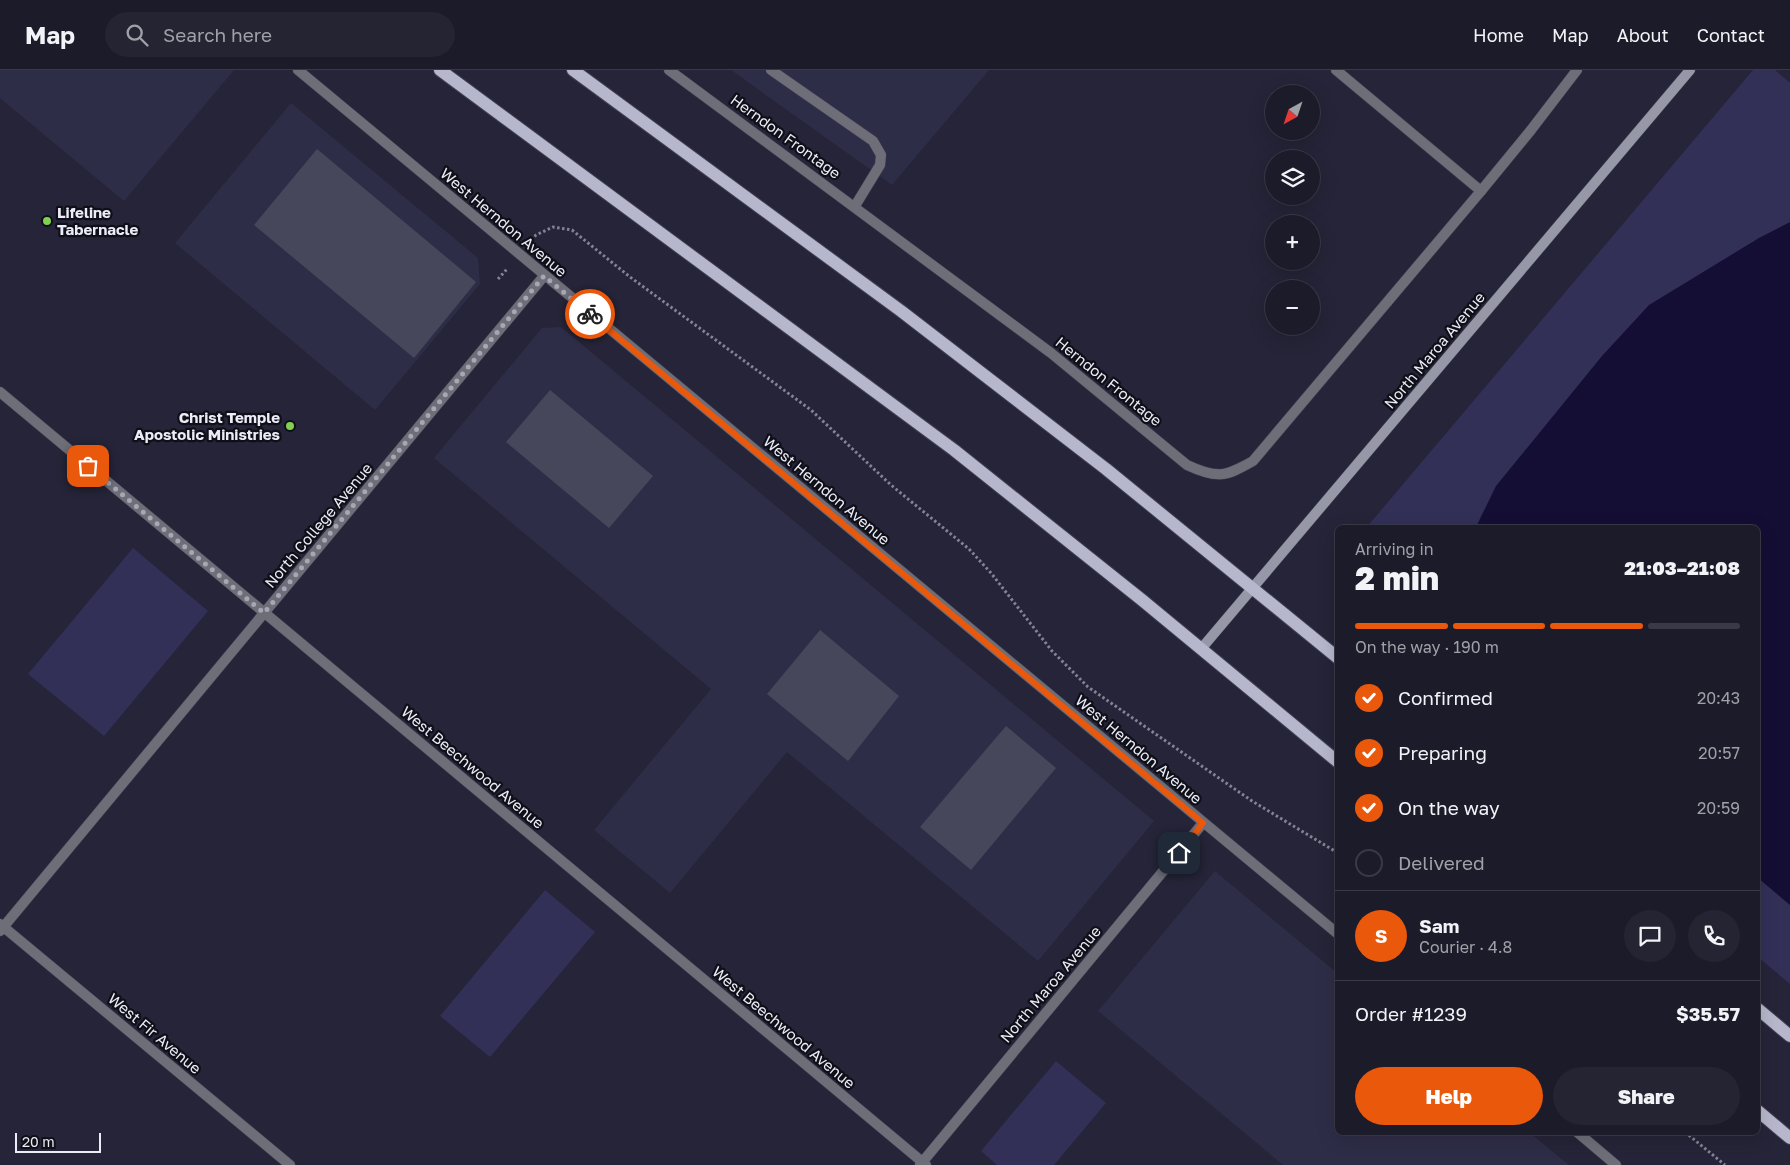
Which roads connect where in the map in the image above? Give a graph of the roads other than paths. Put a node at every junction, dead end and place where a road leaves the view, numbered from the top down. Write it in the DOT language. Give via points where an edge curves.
graph roads {
  1 [pos="298,70"];
  2 [pos="440,70"];
  3 [pos="572,70"];
  4 [pos="669,70"];
  5 [pos="772,70"];
  6 [pos="1336,70"];
  7 [pos="1577,70"];
  8 [pos="1690,70"];
  9 [pos="1481,191"];
  10 [pos="855,206"];
  11 [pos="544,276"];
  12 [pos="0,392"];
  13 [pos="1253,588"];
  14 [pos="264,613"];
  15 [pos="1201,649"];
  16 [pos="1335,656"];
  17 [pos="1335,760"];
  18 [pos="1203,823"];
  19 [pos="1,927"];
  20 [pos="1335,932"];
  21 [pos="1760,1011"];
  22 [pos="1790,1036"];
  23 [pos="1760,1113"];
  24 [pos="1581,1135"];
  25 [pos="1790,1138"];
  26 [pos="923,1164"];
  27 [pos="290,1165"];
  28 [pos="1616,1165"];
  1 -- 11 [label="street, West Herndon Avenue"];
  2 -- 15 [label="main road" via="954,450"];
  3 -- 13 [label="main road" via="901,311 1106,469"];
  4 -- 10 [label="street, Herndon Frontage"];
  5 -- 10 [label="street" via="872,141 881,155 880,165"];
  6 -- 9 [label="street"];
  7 -- 9 [label="street, Herndon Frontage"];
  8 -- 13 [label="main road, North Maroa Avenue"];
  9 -- 10 [label="street, Herndon Frontage" via="1253,461 1223,476 1187,465 1052,353"];
  11 -- 14 [label="street, North College Avenue"];
  11 -- 18 [label="street, West Herndon Avenue"];
  12 -- 14 [label="street, West Beechwood Avenue"];
  13 -- 15 [label="main road, North Maroa Avenue"];
  13 -- 16 [label="main road"];
  14 -- 19 [label="street, North College Avenue"];
  14 -- 26 [label="street, West Beechwood Avenue"];
  15 -- 17 [label="main road"];
  18 -- 20 [label="street, West Herndon Avenue"];
  18 -- 26 [label="street, North Maroa Avenue"];
  19 -- 27 [label="street, West Fir Avenue"];
  21 -- 22 [label="main road"];
  23 -- 25 [label="main road"];
  24 -- 28 [label="street"];
}
